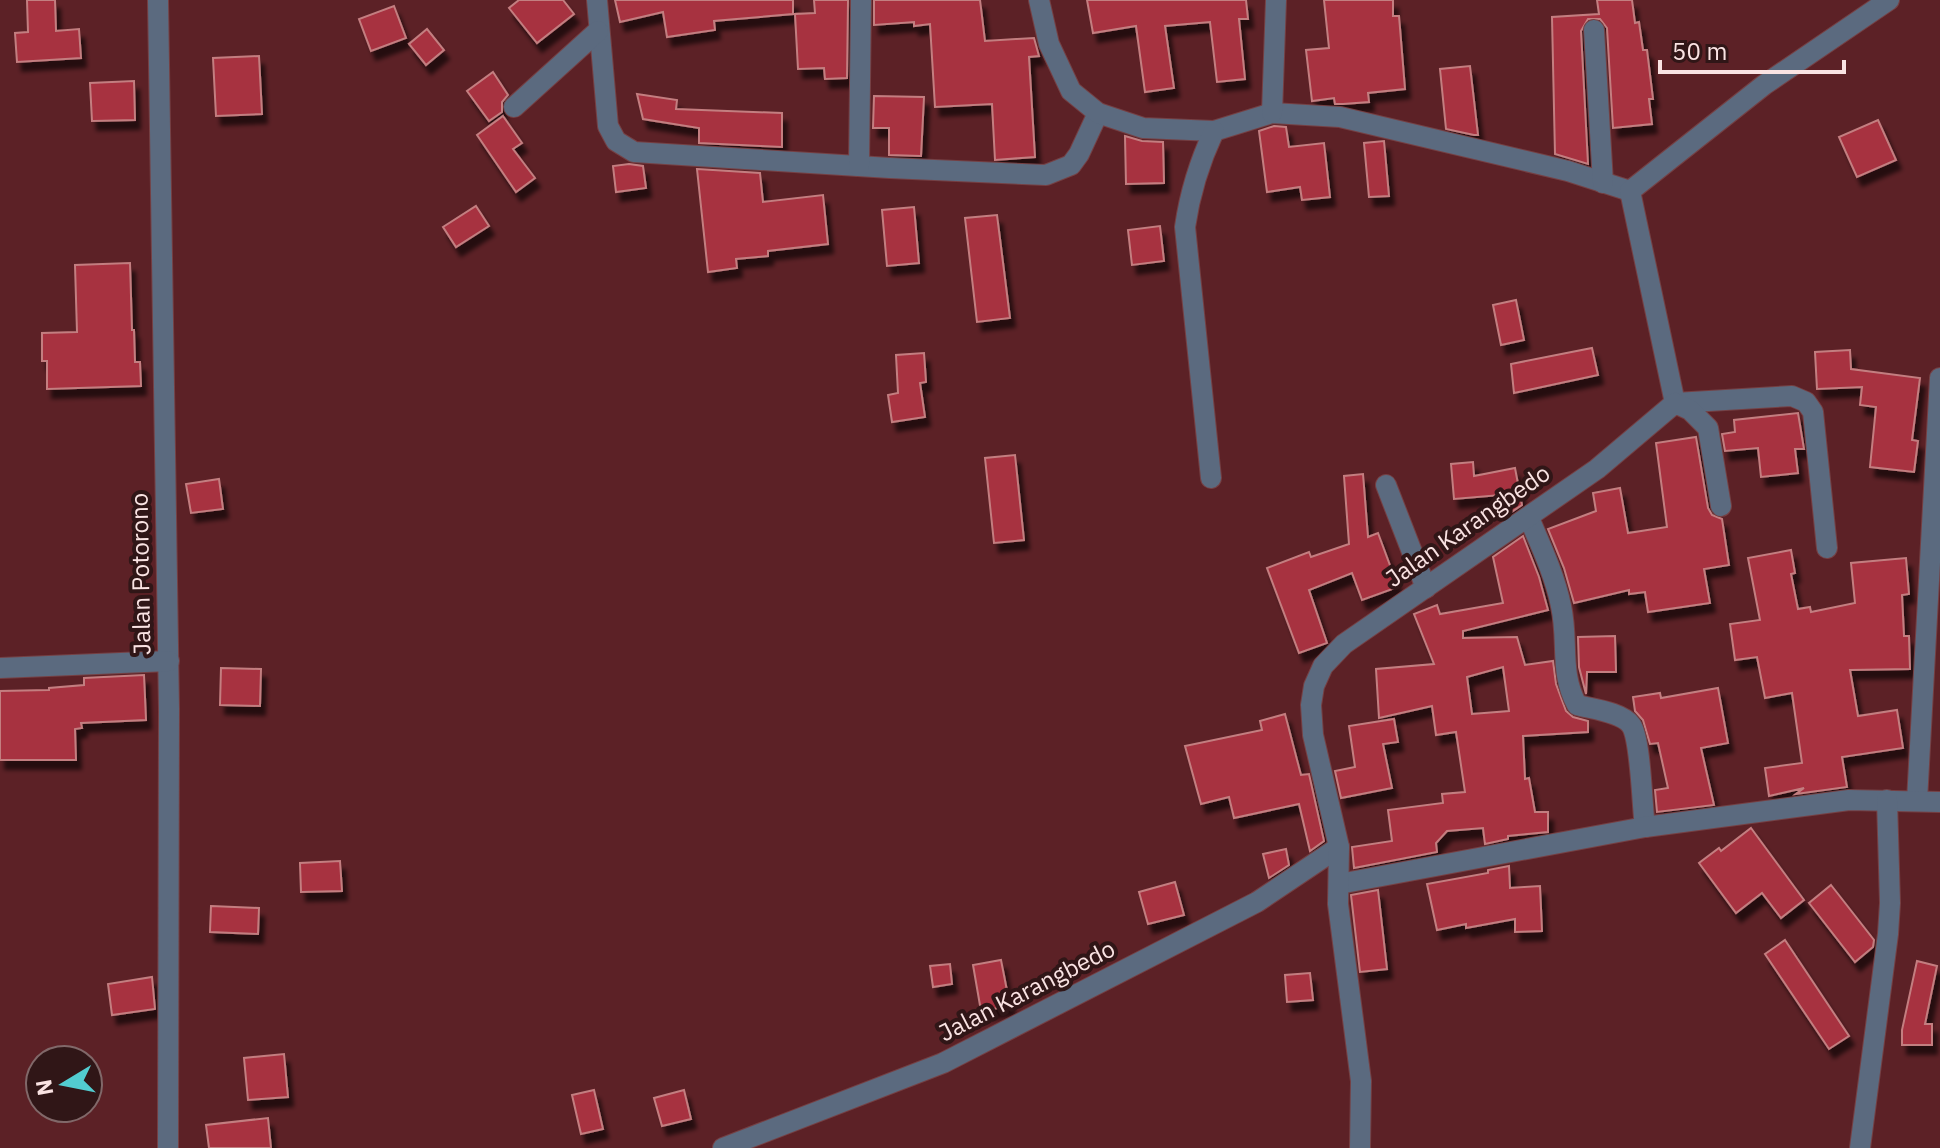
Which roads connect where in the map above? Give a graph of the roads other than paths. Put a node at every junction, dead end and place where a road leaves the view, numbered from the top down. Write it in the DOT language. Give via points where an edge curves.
graph roads {
  1 [pos="158,0"];
  2 [pos="597,0"];
  3 [pos="861,0"];
  4 [pos="1039,0"];
  5 [pos="1276,0"];
  6 [pos="1889,0"];
  7 [pos="1594,30"];
  8 [pos="598,31"];
  9 [pos="514,107"];
  10 [pos="1098,113"];
  11 [pos="1272,113"];
  12 [pos="1214,131"];
  13 [pos="859,166"];
  14 [pos="1603,183"];
  15 [pos="1630,191"];
  16 [pos="1940,378"];
  17 [pos="1675,403"];
  18 [pos="1937,476"];
  19 [pos="1211,478"];
  20 [pos="1386,485"];
  21 [pos="1721,506"];
  22 [pos="1529,518"];
  23 [pos="1827,548"];
  24 [pos="1426,588"];
  25 [pos="169,661"];
  26 [pos="0,668"];
  27 [pos="1887,800"];
  28 [pos="1917,801"];
  29 [pos="1940,802"];
  30 [pos="1645,827"];
  31 [pos="1339,847"];
  32 [pos="1339,884"];
  33 [pos="168,1148"];
  34 [pos="723,1148"];
  35 [pos="1360,1148"];
  36 [pos="1860,1148"];
  1 -- 25 [label="street, Jalan Potorono"];
  2 -- 8 [label="street"];
  3 -- 13 [label="street"];
  4 -- 10 [label="street" via="1049,44 1071,91"];
  5 -- 11 [label="street"];
  6 -- 15 [label="street" via="1764,85"];
  7 -- 14 [label="street"];
  8 -- 9 [label="street"];
  8 -- 13 [label="street" via="608,126 616,141 634,152"];
  10 -- 12 [label="street" via="1143,128"];
  10 -- 13 [label="street" via="1071,165 1046,175"];
  11 -- 12 [label="street"];
  11 -- 14 [label="street" via="1385,126"];
  12 -- 19 [label="street" via="1199,162 1185,227"];
  14 -- 15 [label="street"];
  15 -- 17 [label="street"];
  16 -- 18 [label="street"];
  17 -- 21 [label="street" via="1708,428"];
  17 -- 22 [label="street, Jalan Karangbedo"];
  17 -- 23 [label="street" via="1792,396 1806,402 1813,412"];
  18 -- 28 [label="street"];
  20 -- 24 [label="street"];
  22 -- 24 [label="street, Jalan Karangbedo"];
  22 -- 30 [label="street" via="1561,603 1568,688 1577,705 1631,725"];
  24 -- 31 [label="street, Jalan Karangbedo" via="1344,644 1323,666 1314,686 1313,735"];
  25 -- 26 [label="street"];
  25 -- 33 [label="street, Jalan Potorono"];
  27 -- 28 [label="street"];
  27 -- 30 [label="street" via="1849,800"];
  27 -- 36 [label="street" via="1888,934"];
  28 -- 29 [label="street"];
  30 -- 32 [label="street"];
  31 -- 32 [label="street, Jalan Karangbedo"];
  31 -- 34 [label="street, Jalan Karangbedo" via="1257,902 943,1063"];
  32 -- 35 [label="street, Jalan Karangbedo" via="1361,1081"];
}
